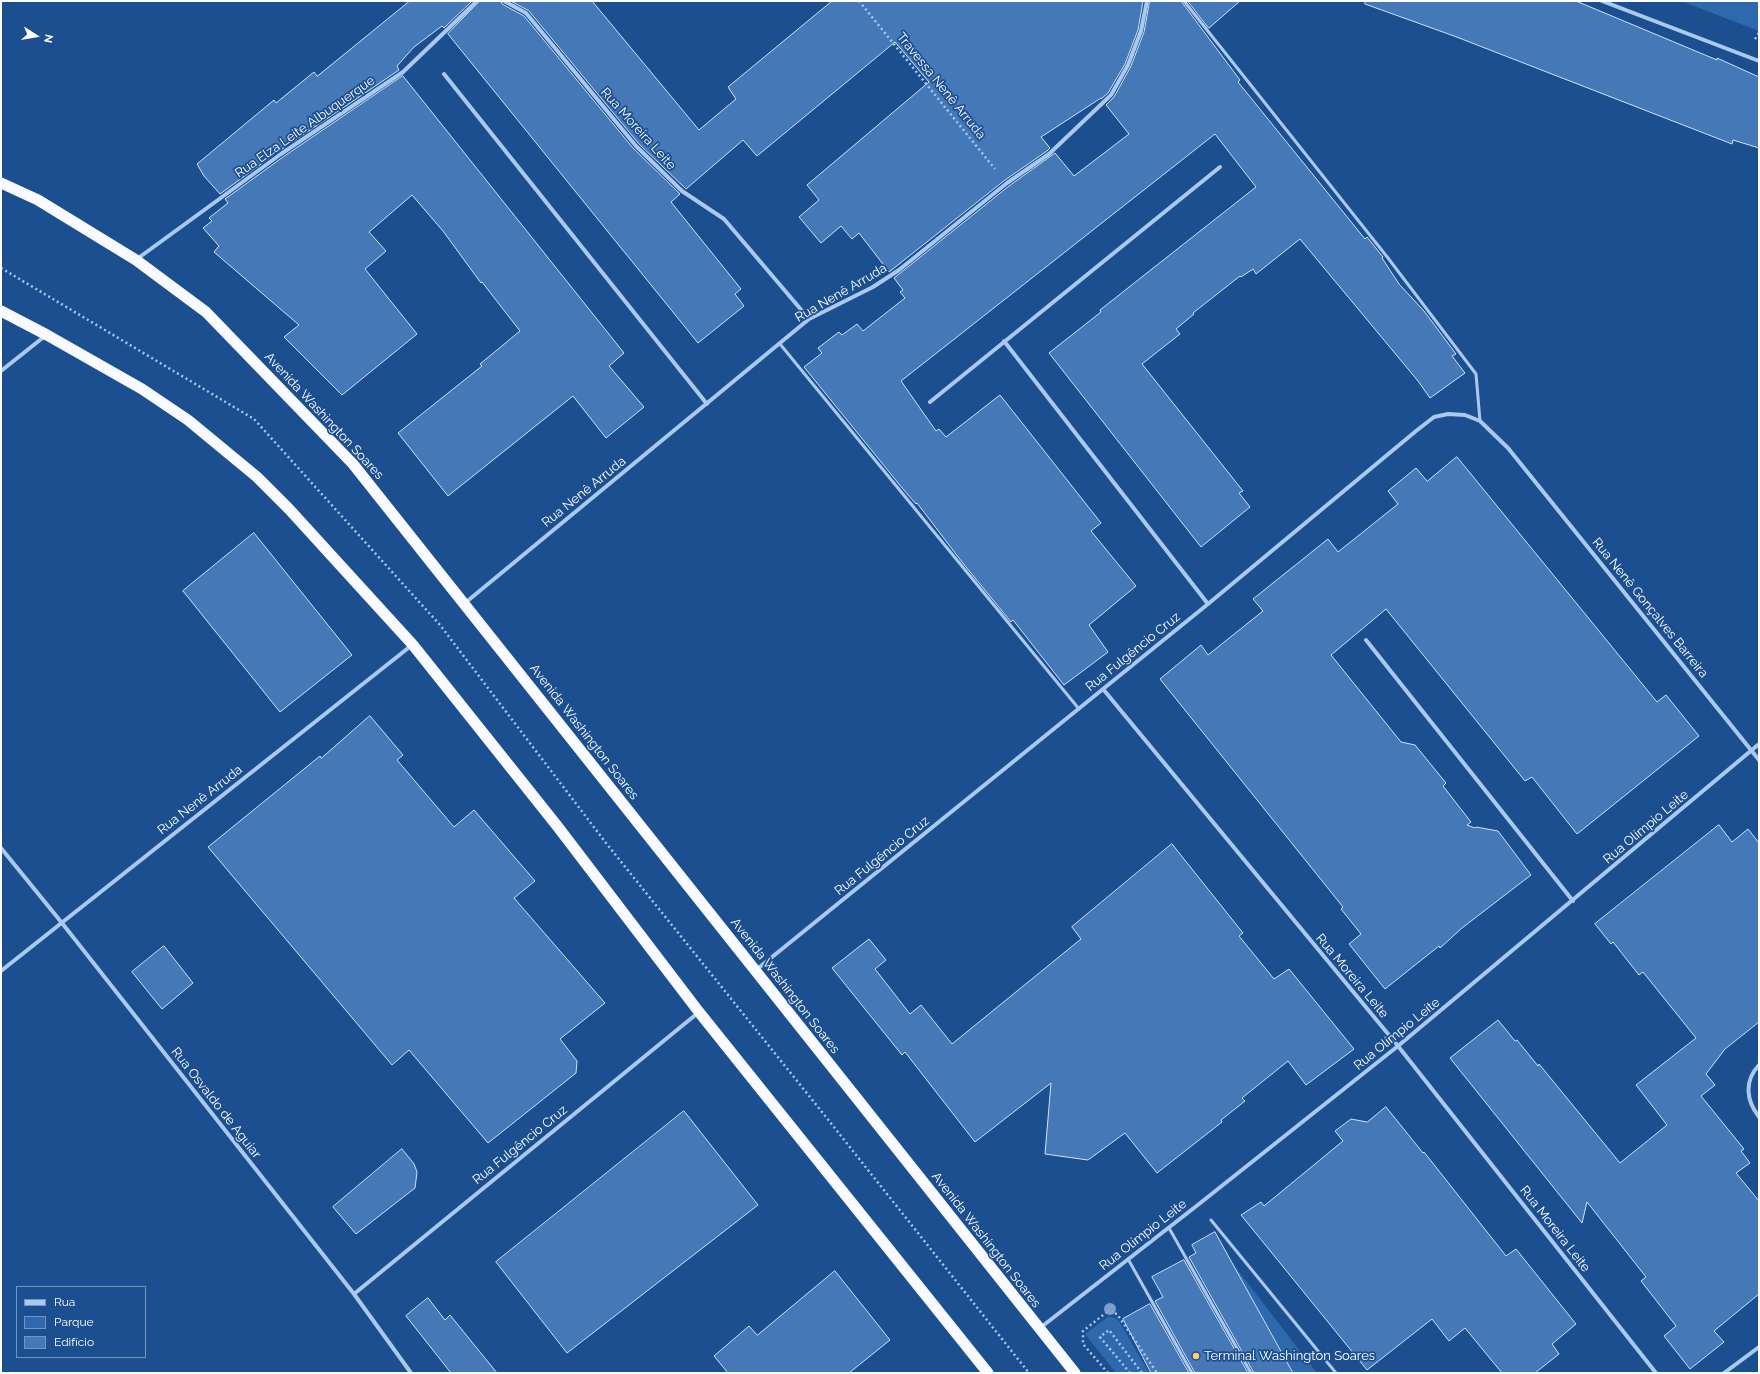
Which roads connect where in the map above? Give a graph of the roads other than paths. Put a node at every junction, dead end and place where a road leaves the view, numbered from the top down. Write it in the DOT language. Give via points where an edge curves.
graph roads {
  1 [pos="477,1"];
  2 [pos="504,1"];
  3 [pos="1147,1"];
  4 [pos="1184,1"];
  5 [pos="1602,1"];
  6 [pos="1759,61"];
  7 [pos="444,74"];
  8 [pos="1220,167"];
  9 [pos="1,183"];
  10 [pos="136,260"];
  11 [pos="1,311"];
  12 [pos="809,319"];
  13 [pos="47,334"];
  14 [pos="1004,341"];
  15 [pos="780,344"];
  16 [pos="1,370"];
  17 [pos="930,402"];
  18 [pos="707,404"];
  19 [pos="1480,421"];
  20 [pos="1525,469"];
  21 [pos="465,603"];
  22 [pos="1208,604"];
  23 [pos="1366,640"];
  24 [pos="412,644"];
  25 [pos="1103,689"];
  26 [pos="1079,709"];
  27 [pos="1759,744"];
  28 [pos="1751,751"];
  29 [pos="1759,760"];
  30 [pos="1,848"];
  31 [pos="1573,901"];
  32 [pos="62,923"];
  33 [pos="1,971"];
  34 [pos="755,971"];
  35 [pos="699,1012"];
  36 [pos="1398,1046"];
  37 [pos="1759,1065"];
  38 [pos="1759,1117"];
  39 [pos="1211,1220"];
  40 [pos="1169,1228"];
  41 [pos="1128,1259"];
  42 [pos="354,1294"];
  43 [pos="1039,1329"];
  44 [pos="1759,1347"];
  45 [pos="411,1373"];
  46 [pos="988,1373"];
  47 [pos="1075,1373"];
  48 [pos="1192,1373"];
  49 [pos="1250,1373"];
  50 [pos="1336,1373"];
  51 [pos="1656,1373"];
  52 [pos="1724,1373"];
  1 -- 10 [label="street, Rua Elza Leite Albuquerque" via="403,72 281,154"];
  2 -- 12 [label="street, Rua Moreira Leite" via="526,13 636,146 682,191 724,219"];
  3 -- 12 [label="street, Rua Nenê Arruda" via="1141,31 1128,65 1111,95 1049,154 1007,183 899,270 873,287"];
  4 -- 19 [label="lane" via="1476,374"];
  5 -- 6 [label="street"];
  7 -- 18 [label="street"];
  8 -- 14 [label="street"];
  9 -- 10 [label="highway, Avenida Washington Soares" via="38,200"];
  10 -- 21 [label="highway, Avenida Washington Soares" via="206,312 288,396 353,464"];
  11 -- 13 [label="highway"];
  12 -- 15 [label="street, Rua Nenê Arruda"];
  13 -- 16 [label="street"];
  13 -- 24 [label="highway" via="142,389 188,420 257,477"];
  14 -- 17 [label="street"];
  14 -- 22 [label="street"];
  15 -- 18 [label="street, Rua Nenê Arruda"];
  15 -- 26 [label="lane"];
  18 -- 21 [label="street, Rua Nenê Arruda"];
  19 -- 20 [label="street, Rua Fulgêncio Cruz"];
  19 -- 22 [label="street, Rua Fulgêncio Cruz" via="1465,415 1448,414 1434,418"];
  20 -- 28 [label="street, Rua Nenê Gonçalves Barreira"];
  21 -- 34 [label="highway, Avenida Washington Soares"];
  22 -- 25 [label="street, Rua Fulgêncio Cruz"];
  23 -- 31 [label="street"];
  24 -- 32 [label="street, Rua Nenê Arruda"];
  24 -- 35 [label="highway"];
  25 -- 26 [label="street, Rua Fulgêncio Cruz"];
  25 -- 36 [label="street, Rua Moreira Leite"];
  26 -- 34 [label="street, Rua Fulgêncio Cruz"];
  27 -- 28 [label="street, Rua Olímpio Leite"];
  28 -- 29 [label="street, Rua Nenê Gonçalves Barreira"];
  28 -- 31 [label="street, Rua Olímpio Leite"];
  30 -- 32 [label="street, Rua Osvaldo de Aguiar"];
  31 -- 36 [label="street, Rua Olímpio Leite"];
  32 -- 33 [label="street, Rua Nenê Arruda"];
  32 -- 42 [label="street, Rua Osvaldo de Aguiar"];
  34 -- 43 [label="highway, Avenida Washington Soares"];
  35 -- 42 [label="street, Rua Fulgêncio Cruz"];
  35 -- 46 [label="highway"];
  36 -- 40 [label="street, Rua Olímpio Leite"];
  36 -- 51 [label="street, Rua Moreira Leite"];
  37 -- 38 [label="street" via="1748,1083 1748,1096"];
  39 -- 50 [label="lane"];
  40 -- 41 [label="street, Rua Olímpio Leite"];
  40 -- 49 [label="lane"];
  41 -- 43 [label="street, Rua Olímpio Leite"];
  41 -- 48 [label="lane"];
  42 -- 45 [label="street, Rua Osvaldo de Aguiar"];
  43 -- 47 [label="highway, Avenida Washington Soares"];
  44 -- 52 [label="street"];
}
